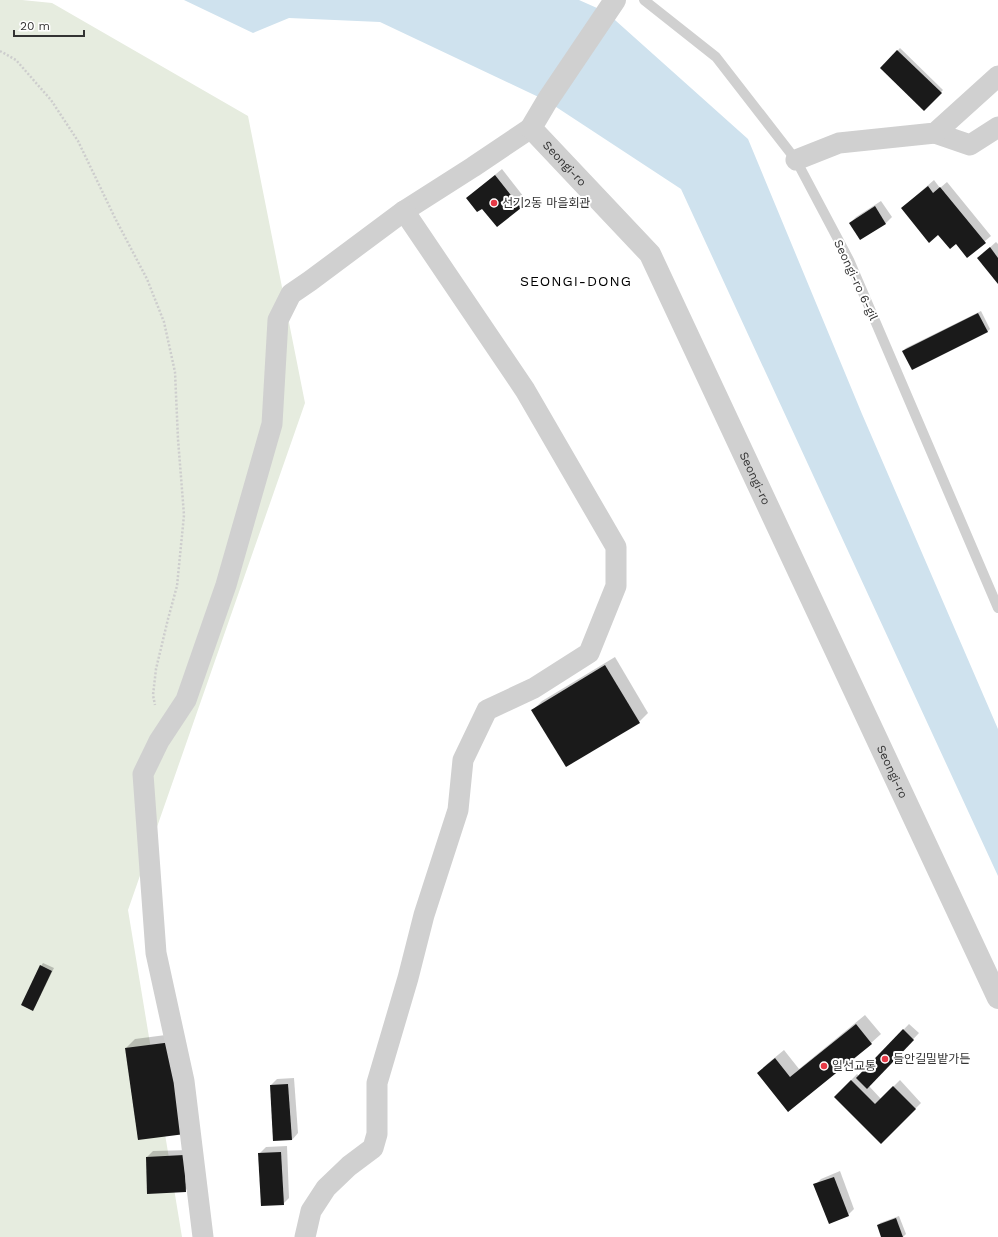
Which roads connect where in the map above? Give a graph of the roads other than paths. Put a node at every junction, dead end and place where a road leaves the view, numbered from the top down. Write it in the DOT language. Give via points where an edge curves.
graph roads {
  1 [pos="615,0"];
  2 [pos="644,0"];
  3 [pos="998,76"];
  4 [pos="998,127"];
  5 [pos="531,128"];
  6 [pos="935,133"];
  7 [pos="796,160"];
  8 [pos="404,211"];
  9 [pos="998,608"];
  10 [pos="998,998"];
  11 [pos="203,1237"];
  12 [pos="305,1237"];
  1 -- 5 [label="street"];
  2 -- 7 [label="lane, Seongi-ro 6-gil" via="716,57"];
  3 -- 6 [label="street"];
  4 -- 6 [label="street" via="970,145"];
  5 -- 8 [label="street"];
  5 -- 10 [label="street, Seongi-ro" via="650,254"];
  6 -- 7 [label="street" via="838,143"];
  7 -- 9 [label="lane, Seongi-ro 6-gil" via="849,260"];
  8 -- 11 [label="street" via="291,294 278,320 272,424 254,491 226,585 186,700 159,741 143,774 156,953 184,1081"];
  8 -- 12 [label="street" via="525,390 616,547 616,586 589,653 534,688 487,710 463,760 458,810 424,915 377,1083 377,1134 374,1148 349,1166 326,1188 311,1211"];
}
